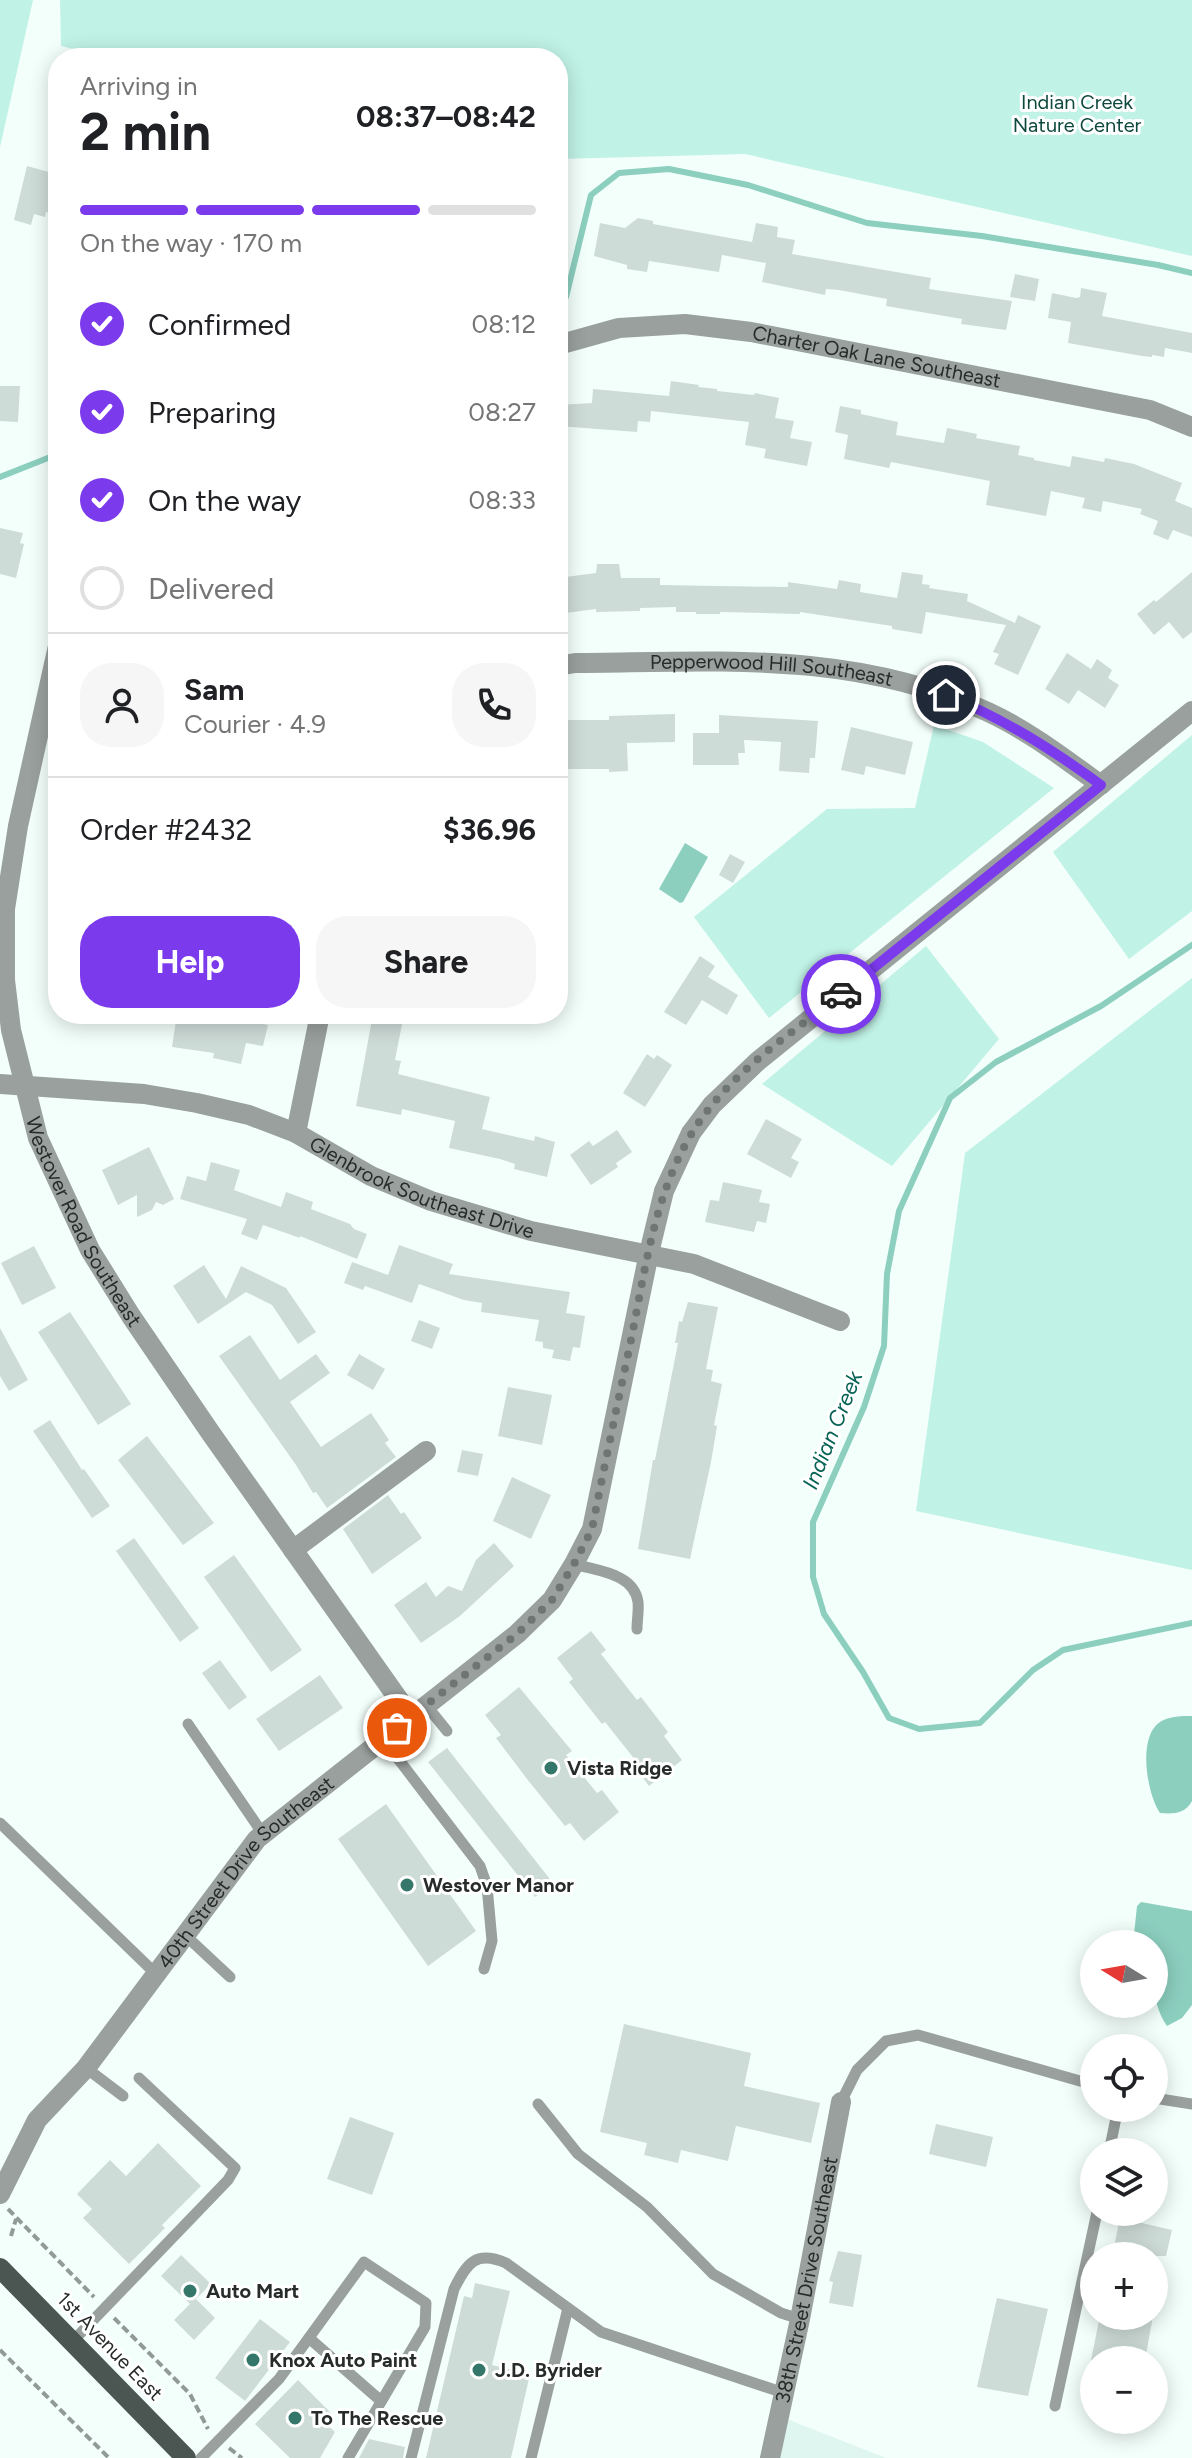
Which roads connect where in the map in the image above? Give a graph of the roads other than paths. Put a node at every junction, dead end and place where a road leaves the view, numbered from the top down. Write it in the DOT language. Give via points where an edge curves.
graph roads {
  1 [pos="568,342"];
  2 [pos="1192,427"];
  3 [pos="568,664"];
  4 [pos="48,691"];
  5 [pos="1192,711"];
  6 [pos="1101,785"];
  7 [pos="318,1024"];
  8 [pos="0,1084"];
  9 [pos="24,1086"];
  10 [pos="296,1133"];
  11 [pos="649,1253"];
  12 [pos="840,1321"];
  13 [pos="426,1451"];
  14 [pos="293,1550"];
  15 [pos="574,1564"];
  16 [pos="637,1629"];
  17 [pos="418,1711"];
  18 [pos="188,1724"];
  19 [pos="447,1731"];
  20 [pos="383,1739"];
  21 [pos="0,1823"];
  22 [pos="263,1834"];
  23 [pos="185,1935"];
  24 [pos="484,1969"];
  25 [pos="156,1974"];
  26 [pos="230,1977"];
  27 [pos="86,2068"];
  28 [pos="139,2078"];
  29 [pos="1080,2081"];
  30 [pos="123,2096"];
  31 [pos="1168,2100"];
  32 [pos="841,2102"];
  33 [pos="538,2104"];
  34 [pos="1192,2104"];
  35 [pos="2,2199"];
  36 [pos="1094,2226"];
  37 [pos="0,2268"];
  38 [pos="568,2308"];
  39 [pos="800,2319"];
  40 [pos="309,2338"];
  41 [pos="72,2342"];
  42 [pos="784,2393"];
  43 [pos="381,2401"];
  44 [pos="1055,2406"];
  45 [pos="186,2458"];
  46 [pos="201,2458"];
  47 [pos="348,2458"];
  48 [pos="411,2458"];
  49 [pos="531,2458"];
  50 [pos="770,2458"];
  1 -- 2 [label="street, Charter Oak Lane Southeast" via="619,328 685,324 751,332 1150,410"];
  3 -- 6 [label="street, Pepperwood Hill Southeast" via="761,662 851,670 946,695 990,713"];
  4 -- 9 [label="street, Westover Road Southeast" via="5,909 5,980"];
  5 -- 6 [label="street, 40th Street Drive Southeast"];
  6 -- 11 [label="street, 40th Street Drive Southeast" via="722,1095 691,1133 677,1162"];
  7 -- 10 [label="street"];
  8 -- 9 [label="street, Glenbrook Southeast Drive"];
  9 -- 10 [label="street, Glenbrook Southeast Drive" via="197,1103"];
  9 -- 14 [label="street, Westover Road Southeast" via="38,1138 90,1250"];
  10 -- 11 [label="street, Glenbrook Southeast Drive" via="371,1176 431,1201 531,1231"];
  11 -- 12 [label="street, Glenbrook Southeast Drive" via="694,1264"];
  11 -- 15 [label="street, 40th Street Drive Southeast" via="592,1529"];
  13 -- 14 [label="street"];
  14 -- 17 [label="street, Westover Road Southeast"];
  15 -- 16 [label="lane" via="630,1584 638,1601"];
  15 -- 17 [label="street, 40th Street Drive Southeast" via="552,1600 517,1634"];
  17 -- 19 [label="lane"];
  17 -- 20 [label="street, 40th Street Drive Southeast"];
  18 -- 22 [label="lane"];
  20 -- 22 [label="street, 40th Street Drive Southeast"];
  20 -- 24 [label="lane" via="480,1866 492,1941"];
  21 -- 25 [label="lane"];
  22 -- 23 [label="street, 40th Street Drive Southeast"];
  23 -- 25 [label="street, 40th Street Drive Southeast"];
  23 -- 26 [label="lane"];
  25 -- 27 [label="street, 40th Street Drive Southeast"];
  27 -- 30 [label="lane"];
  27 -- 35 [label="street, 40th Street Drive Southeast" via="37,2120"];
  28 -- 41 [label="lane" via="235,2168"];
  29 -- 32 [label="lane" via="918,2035 886,2041 857,2070"];
  31 -- 34 [label="lane"];
  32 -- 39 [label="street, 38th Street Drive Southeast"];
  33 -- 39 [label="lane" via="578,2154 647,2207 713,2274"];
  36 -- 44 [label="lane"];
  37 -- 41 [label="main road, 1st Avenue East"];
  38 -- 42 [label="lane" via="601,2332"];
  38 -- 48 [label="lane" via="492,2257 465,2267 454,2289"];
  38 -- 49 [label="lane"];
  39 -- 42 [label="street, 38th Street Drive Southeast"];
  40 -- 43 [label="lane"];
  40 -- 43 [label="lane" via="364,2262 426,2303 425,2327"];
  40 -- 46 [label="lane" via="279,2379"];
  41 -- 45 [label="main road, 1st Avenue East"];
  42 -- 50 [label="street, 38th Street Drive Southeast"];
  43 -- 47 [label="lane"];
}
